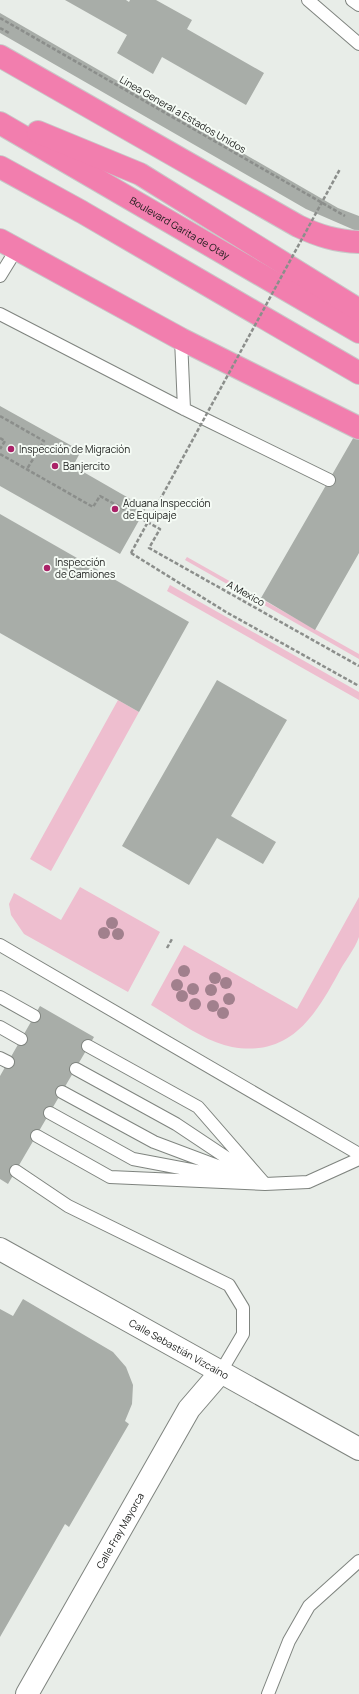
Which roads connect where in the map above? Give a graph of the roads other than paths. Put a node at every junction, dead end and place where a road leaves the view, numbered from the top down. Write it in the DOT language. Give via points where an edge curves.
graph roads {
  1 [pos="308,0"];
  2 [pos="352,0"];
  3 [pos="359,5"];
  4 [pos="359,44"];
  5 [pos="0,56"];
  6 [pos="0,116"];
  7 [pos="0,123"];
  8 [pos="0,167"];
  9 [pos="359,242"];
  10 [pos="8,245"];
  11 [pos="0,276"];
  12 [pos="359,310"];
  13 [pos="0,314"];
  14 [pos="359,332"];
  15 [pos="181,339"];
  16 [pos="359,373"];
  17 [pos="184,409"];
  18 [pos="359,428"];
  19 [pos="329,480"];
  20 [pos="0,945"];
  21 [pos="0,998"];
  22 [pos="34,1016"];
  23 [pos="0,1027"];
  24 [pos="21,1039"];
  25 [pos="88,1046"];
  26 [pos="76,1069"];
  27 [pos="62,1092"];
  28 [pos="50,1113"];
  29 [pos="37,1136"];
  30 [pos="359,1154"];
  31 [pos="359,1158"];
  32 [pos="16,1171"];
  33 [pos="265,1184"];
  34 [pos="0,1248"];
  35 [pos="220,1373"];
  36 [pos="359,1449"];
  37 [pos="359,1561"];
  38 [pos="27,1694"];
  39 [pos="268,1694"];
  1 -- 4 [label="lane"];
  2 -- 3 [label="lane"];
  5 -- 9 [label="highway" via="298,226 339,241"];
  6 -- 12 [label="highway" via="140,174"];
  7 -- 14 [label="highway, Boulevard Garita de Otay"];
  8 -- 16 [label="highway"];
  10 -- 11 [label="lane"];
  10 -- 15 [label="highway"];
  13 -- 17 [label="lane"];
  15 -- 17 [label="lane"];
  15 -- 18 [label="highway"];
  17 -- 19 [label="lane"];
  20 -- 30 [label="lane"];
  21 -- 22 [label="lane"];
  23 -- 24 [label="lane"];
  25 -- 33 [label="lane" via="198,1107"];
  26 -- 33 [label="lane" via="176,1124"];
  27 -- 33 [label="lane" via="154,1142"];
  28 -- 33 [label="lane" via="133,1159"];
  29 -- 33 [label="lane" via="110,1177"];
  31 -- 33 [label="lane" via="308,1182"];
  32 -- 35 [label="lane" via="68,1206 229,1285 243,1308 244,1334"];
  34 -- 35 [label="street, Calle Sebastián Vizcaíno"];
  35 -- 36 [label="street, Calle Sebastián Vizcaíno"];
  35 -- 38 [label="street, Calle Fray Mayorca" via="189,1409"];
  37 -- 39 [label="lane" via="309,1606 289,1641"];
}
